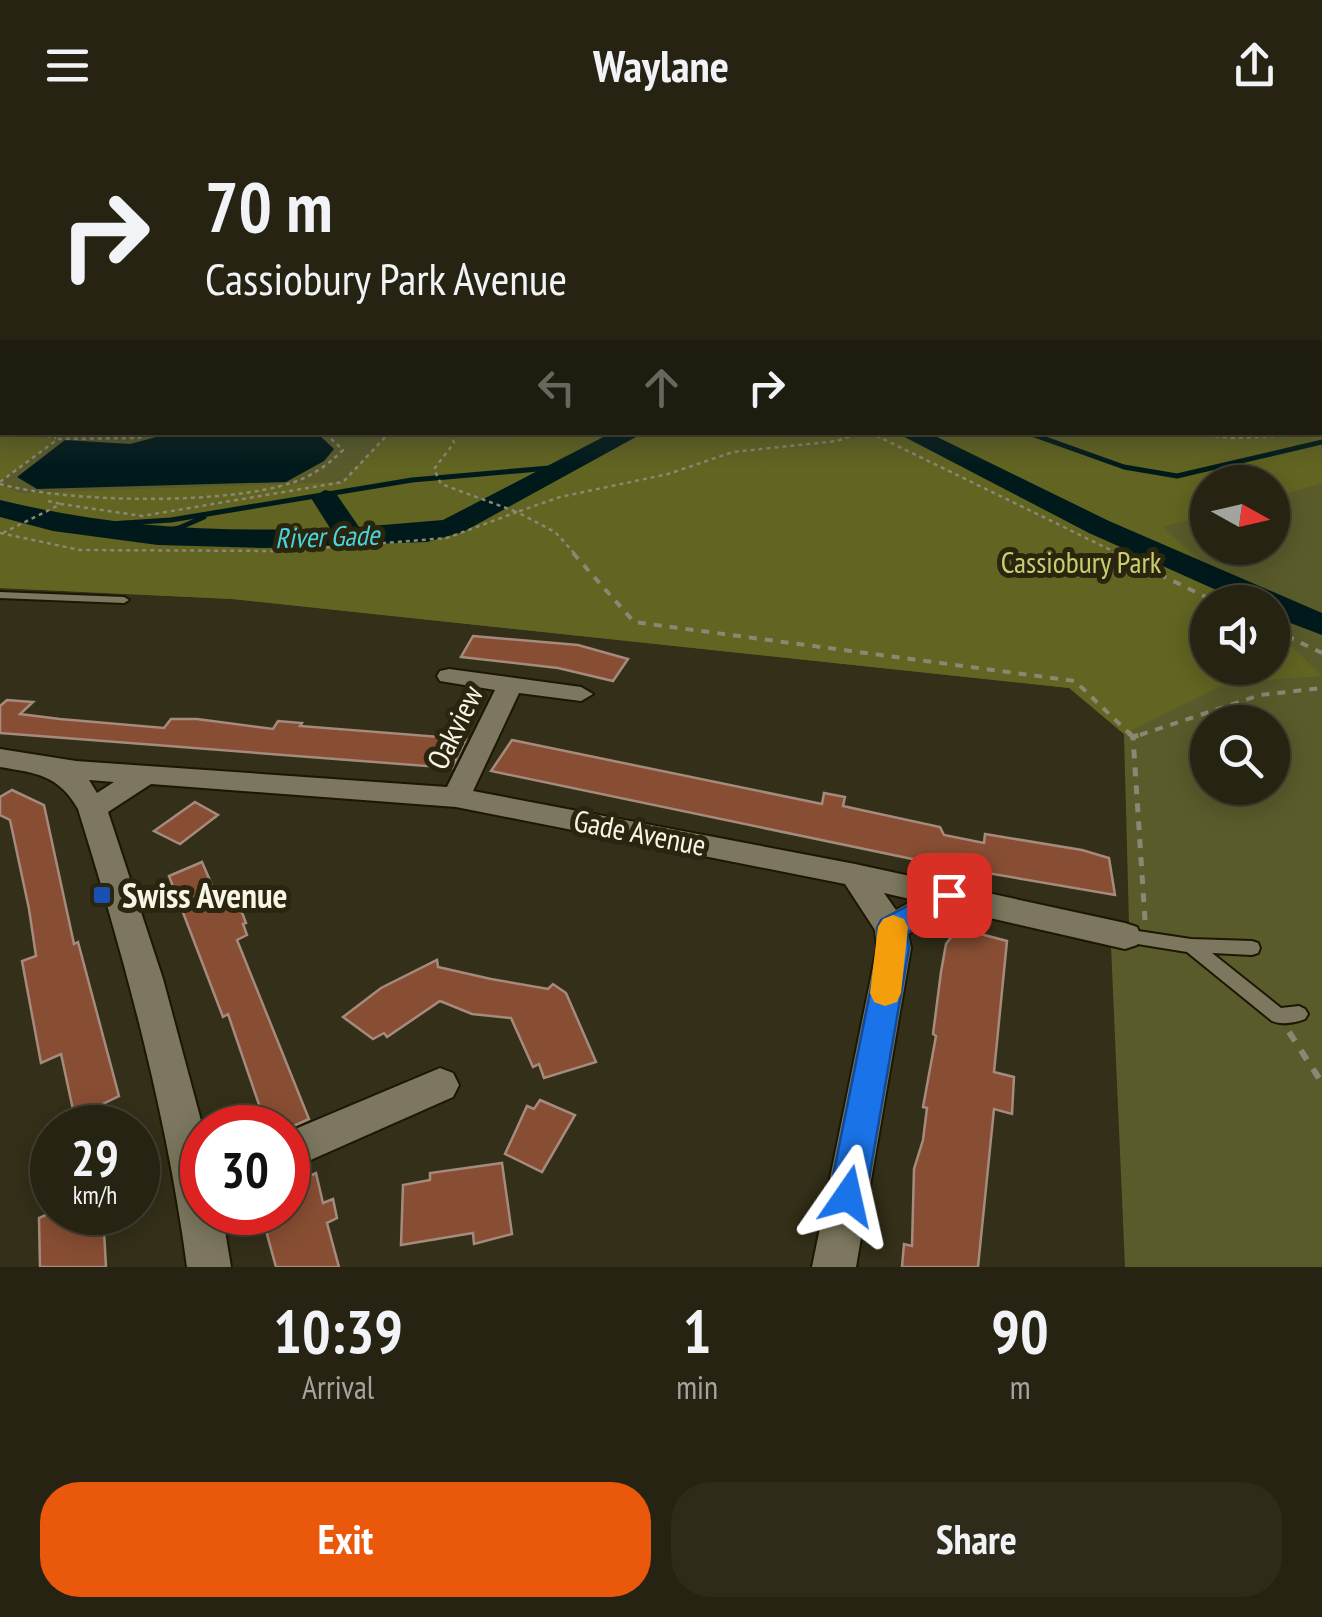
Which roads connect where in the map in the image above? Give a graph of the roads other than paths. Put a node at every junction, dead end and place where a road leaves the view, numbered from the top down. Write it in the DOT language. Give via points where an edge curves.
graph roads {
  1 [pos="0,595"];
  2 [pos="124,600"];
  3 [pos="449,676"];
  4 [pos="510,685"];
  5 [pos="582,694"];
  6 [pos="0,758"];
  7 [pos="54,766"];
  8 [pos="147,774"];
  9 [pos="456,797"];
  10 [pos="92,809"];
  11 [pos="855,876"];
  12 [pos="949,895"];
  13 [pos="892,928"];
  14 [pos="1136,938"];
  15 [pos="1191,946"];
  16 [pos="1252,948"];
  17 [pos="1299,1014"];
  18 [pos="440,1085"];
  19 [pos="180,1105"];
  20 [pos="310,1141"];
  21 [pos="206,1235"];
  22 [pos="209,1267"];
  23 [pos="834,1267"];
  1 -- 2 [label="lane"];
  3 -- 4 [label="street, Oakview"];
  4 -- 5 [label="street, Oakview"];
  4 -- 9 [label="street, Oakview"];
  6 -- 7 [label="street, Gade Avenue"];
  7 -- 8 [label="street, Gade Avenue"];
  7 -- 10 [label="street" via="77,784"];
  8 -- 9 [label="street, Gade Avenue"];
  8 -- 10 [label="street"];
  9 -- 11 [label="street, Gade Avenue"];
  10 -- 19 [label="street" via="151,986"];
  11 -- 12 [label="street, Gade Avenue"];
  11 -- 13 [label="street"];
  12 -- 13 [label="street"];
  12 -- 14 [label="street, Gade Avenue"];
  13 -- 23 [label="street" via="894,948"];
  14 -- 15 [label="lane"];
  15 -- 16 [label="lane"];
  15 -- 17 [label="lane" via="1278,1016"];
  18 -- 20 [label="street"];
  21 -- 22 [label="street"];
}
